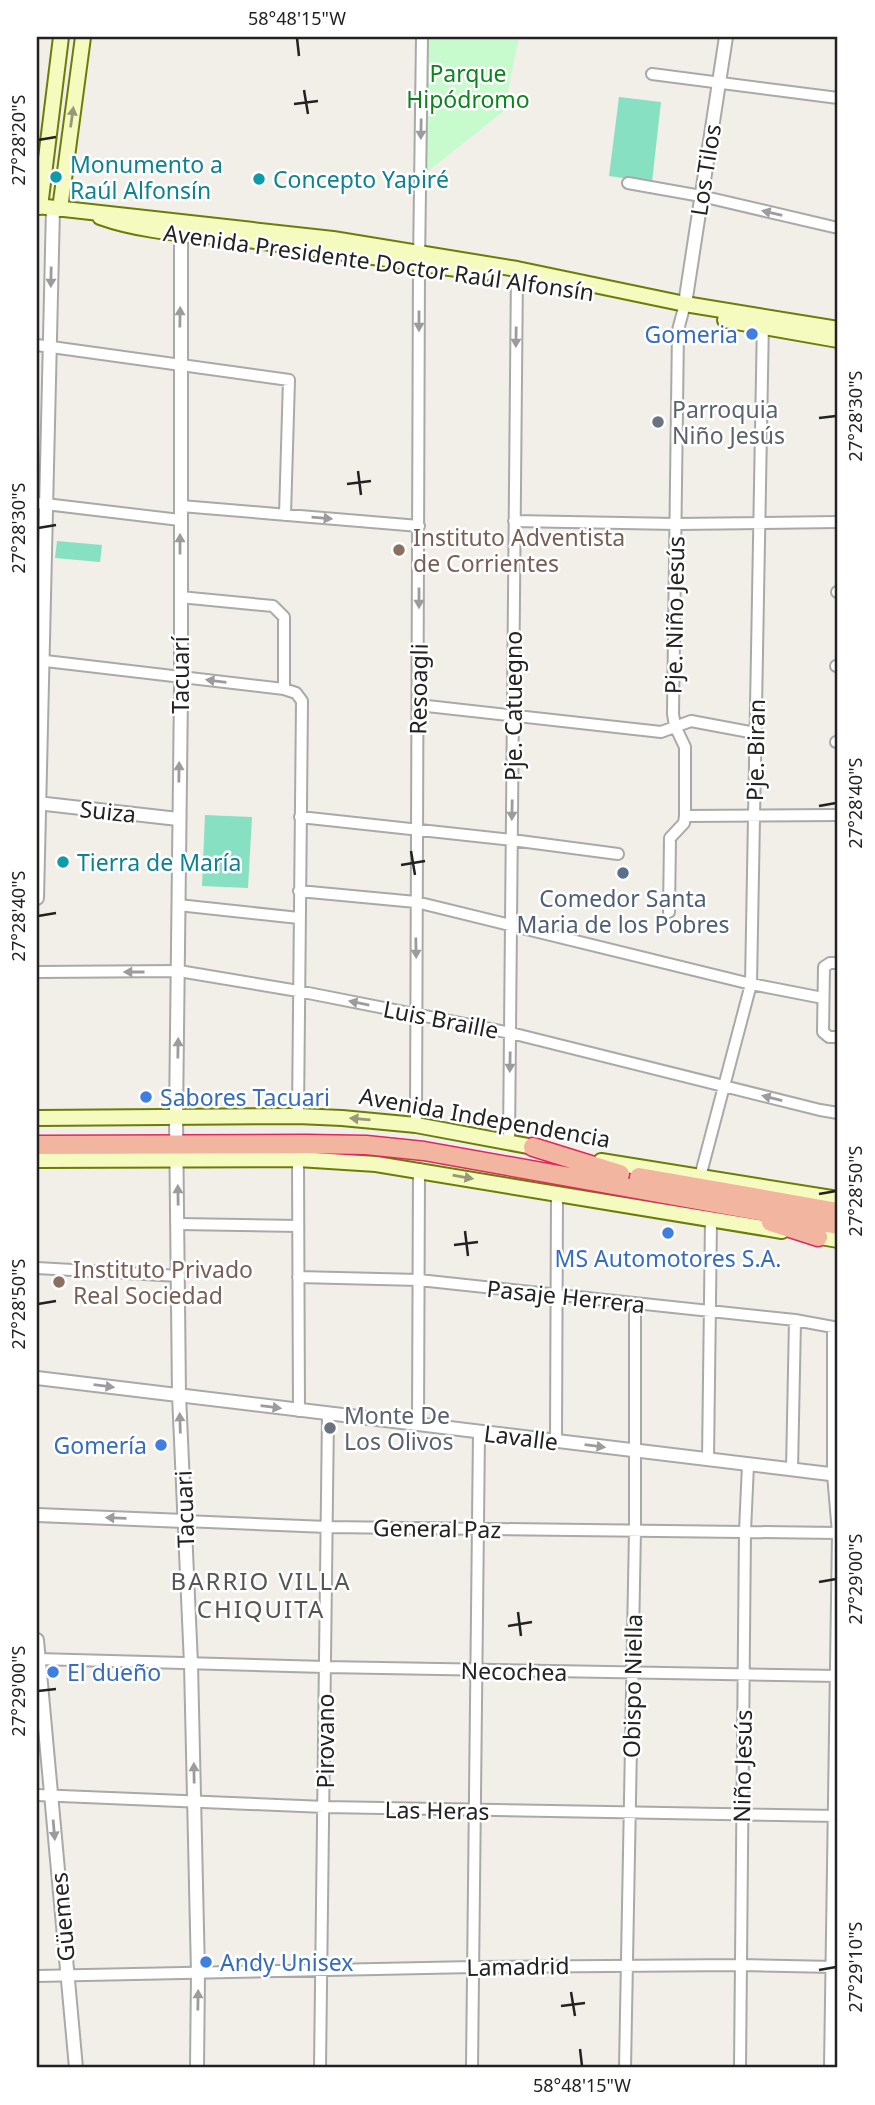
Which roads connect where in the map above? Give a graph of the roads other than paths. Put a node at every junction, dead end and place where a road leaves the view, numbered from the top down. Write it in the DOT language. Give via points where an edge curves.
graph roads {
  1 [pos="61,37"];
  2 [pos="83,37"];
  3 [pos="422,37"];
  4 [pos="723,37"];
  5 [pos="652,74"];
  6 [pos="719,83"];
  7 [pos="838,98"];
  8 [pos="628,183"];
  9 [pos="701,195"];
  10 [pos="48,208"];
  11 [pos="181,228"];
  12 [pos="838,229"];
  13 [pos="419,258"];
  14 [pos="517,274"];
  15 [pos="684,307"];
  16 [pos="762,323"];
  17 [pos="838,329"];
  18 [pos="838,340"];
  19 [pos="43,346"];
  20 [pos="179,365"];
  21 [pos="42,503"];
  22 [pos="181,513"];
  23 [pos="285,515"];
  24 [pos="514,521"];
  25 [pos="838,522"];
  26 [pos="676,524"];
  27 [pos="758,525"];
  28 [pos="419,526"];
  29 [pos="180,597"];
  30 [pos="40,660"];
  31 [pos="181,677"];
  32 [pos="284,689"];
  33 [pos="418,705"];
  34 [pos="513,715"];
  35 [pos="675,726"];
  36 [pos="755,733"];
  37 [pos="38,803"];
  38 [pos="754,815"];
  39 [pos="838,815"];
  40 [pos="685,816"];
  41 [pos="300,817"];
  42 [pos="178,819"];
  43 [pos="416,829"];
  44 [pos="512,840"];
  45 [pos="618,854"];
  46 [pos="299,891"];
  47 [pos="37,898"];
  48 [pos="416,902"];
  49 [pos="178,905"];
  50 [pos="669,912"];
  51 [pos="299,919"];
  52 [pos="511,927"];
  53 [pos="838,963"];
  54 [pos="179,971"];
  55 [pos="37,972"];
  56 [pos="751,984"];
  57 [pos="298,991"];
  58 [pos="823,998"];
  59 [pos="417,1014"];
  60 [pos="511,1034"];
  61 [pos="838,1037"];
  62 [pos="724,1087"];
  63 [pos="838,1113"];
  64 [pos="298,1116"];
  65 [pos="176,1117"];
  66 [pos="37,1118"];
  67 [pos="416,1125"];
  68 [pos="37,1135"];
  69 [pos="509,1142"];
  70 [pos="37,1145"];
  71 [pos="177,1147"];
  72 [pos="533,1147"];
  73 [pos="298,1159"];
  74 [pos="37,1160"];
  75 [pos="419,1169"];
  76 [pos="620,1174"];
  77 [pos="697,1187"];
  78 [pos="557,1193"];
  79 [pos="835,1203"];
  80 [pos="711,1220"];
  81 [pos="179,1224"];
  82 [pos="838,1225"];
  83 [pos="298,1226"];
  84 [pos="818,1237"];
  85 [pos="838,1240"];
  86 [pos="37,1268"];
  87 [pos="178,1276"];
  88 [pos="298,1277"];
  89 [pos="419,1280"];
  90 [pos="555,1296"];
  91 [pos="635,1304"];
  92 [pos="710,1311"];
  93 [pos="795,1320"];
  94 [pos="37,1378"];
  95 [pos="179,1395"];
  96 [pos="299,1410"];
  97 [pos="328,1414"];
  98 [pos="418,1425"];
  99 [pos="478,1432"];
  100 [pos="556,1441"];
  101 [pos="635,1451"];
  102 [pos="709,1460"];
  103 [pos="748,1465"];
  104 [pos="792,1470"];
  105 [pos="836,1474"];
  106 [pos="37,1515"];
  107 [pos="184,1521"];
  108 [pos="327,1527"];
  109 [pos="478,1529"];
  110 [pos="635,1530"];
  111 [pos="745,1531"];
  112 [pos="838,1533"];
  113 [pos="37,1640"];
  114 [pos="38,1659"];
  115 [pos="191,1664"];
  116 [pos="325,1667"];
  117 [pos="475,1670"];
  118 [pos="633,1673"];
  119 [pos="744,1674"];
  120 [pos="837,1676"];
  121 [pos="37,1795"];
  122 [pos="51,1796"];
  123 [pos="194,1800"];
  124 [pos="325,1807"];
  125 [pos="474,1810"];
  126 [pos="630,1814"];
  127 [pos="741,1815"];
  128 [pos="836,1816"];
  129 [pos="628,1965"];
  130 [pos="741,1965"];
  131 [pos="474,1967"];
  132 [pos="835,1967"];
  133 [pos="322,1971"];
  134 [pos="198,1973"];
  135 [pos="67,1975"];
  136 [pos="37,1976"];
  137 [pos="76,2068"];
  138 [pos="197,2068"];
  139 [pos="320,2068"];
  140 [pos="472,2068"];
  141 [pos="625,2068"];
  142 [pos="740,2068"];
  143 [pos="830,2068"];
  1 -- 10 [label="main road"];
  10 -- 2 [label="main road, one-way"];
  3 -- 13 [label="street, Resoagli, one-way"];
  4 -- 6 [label="street, Los Tilos"];
  5 -- 6 [label="street"];
  6 -- 7 [label="street"];
  6 -- 9 [label="street, Los Tilos"];
  8 -- 9 [label="street"];
  12 -- 9 [label="street, one-way"];
  9 -- 15 [label="street, Los Tilos"];
  10 -- 11 [label="main road, Avenida Presidente Doctor Raúl Alfonsín" via="86,212 118,224"];
  10 -- 19 [label="street, one-way"];
  11 -- 13 [label="main road, Avenida Presidente Doctor Raúl Alfonsín"];
  20 -- 11 [label="street, Tacuarí, one-way"];
  13 -- 14 [label="main road, Avenida Presidente Doctor Raúl Alfonsín"];
  13 -- 28 [label="street, Resoagli, one-way"];
  14 -- 15 [label="main road, Avenida Presidente Doctor Raúl Alfonsín"];
  14 -- 24 [label="street, Pje. Catuegno, one-way"];
  15 -- 16 [label="main road, Avenida Presidente Doctor Raúl Alfonsín"];
  15 -- 26 [label="street, Pje. Niño Jesús" via="678,330"];
  16 -- 17 [label="main road, Avenida Presidente Doctor Raúl Alfonsín"];
  16 -- 18 [label="main road, Avenida Presidente Doctor Raúl Alfonsín"];
  16 -- 27 [label="street, Pje. Biran"];
  19 -- 20 [label="street"];
  19 -- 21 [label="street"];
  20 -- 22 [label="street, Tacuarí"];
  20 -- 23 [label="street" via="289,380"];
  21 -- 22 [label="street"];
  21 -- 30 [label="street"];
  22 -- 23 [label="street"];
  29 -- 22 [label="street, Tacuarí, one-way"];
  23 -- 28 [label="street, one-way"];
  24 -- 26 [label="street"];
  24 -- 34 [label="street, Pje. Catuegno"];
  25 -- 27 [label="street"];
  26 -- 27 [label="street"];
  26 -- 35 [label="street, Pje. Niño Jesús"];
  27 -- 36 [label="street, Pje. Biran"];
  28 -- 33 [label="street, Resoagli, one-way"];
  29 -- 31 [label="street, Tacuarí"];
  29 -- 32 [label="street" via="273,606 284,617"];
  30 -- 31 [label="street"];
  30 -- 37 [label="street"];
  32 -- 31 [label="street, one-way"];
  42 -- 31 [label="street, Tacuarí, one-way"];
  32 -- 41 [label="street" via="302,701"];
  33 -- 34 [label="street"];
  33 -- 43 [label="street, Resoagli"];
  34 -- 35 [label="street" via="661,732"];
  34 -- 44 [label="street, Pje. Catuegno, one-way"];
  35 -- 36 [label="street" via="691,720"];
  35 -- 40 [label="street, Pje. Niño Jesús" via="685,747"];
  36 -- 38 [label="street, Pje. Biran"];
  37 -- 42 [label="street, Suiza"];
  37 -- 47 [label="street"];
  38 -- 39 [label="street"];
  38 -- 40 [label="street"];
  38 -- 56 [label="street, Pje. Biran"];
  40 -- 50 [label="street, Pje. Niño Jesús" via="670,838"];
  41 -- 43 [label="street"];
  41 -- 46 [label="street"];
  42 -- 49 [label="street, Tacuarí"];
  43 -- 44 [label="street"];
  43 -- 48 [label="street, Resoagli"];
  44 -- 45 [label="street"];
  44 -- 52 [label="street, Pje. Catuegno"];
  46 -- 48 [label="street"];
  46 -- 51 [label="street"];
  48 -- 52 [label="street"];
  48 -- 59 [label="street, Resoagli, one-way"];
  49 -- 51 [label="street"];
  49 -- 54 [label="street, Tacuarí"];
  51 -- 57 [label="street"];
  52 -- 56 [label="street"];
  52 -- 60 [label="street, Pje. Catuegno"];
  53 -- 58 [label="street" via="824,967"];
  54 -- 55 [label="street, Luis Braille, one-way"];
  54 -- 57 [label="street, Luis Braille"];
  65 -- 54 [label="street, Tacuarí, one-way"];
  56 -- 58 [label="street"];
  56 -- 62 [label="street, Pje. Biran"];
  59 -- 57 [label="street, Luis Braille, one-way"];
  57 -- 64 [label="street"];
  58 -- 61 [label="street" via="823,1032"];
  59 -- 60 [label="street, Luis Braille"];
  59 -- 67 [label="street, Resoagli"];
  60 -- 62 [label="street, Luis Braille"];
  60 -- 69 [label="street, Pje. Catuegno, one-way"];
  63 -- 62 [label="street, Luis Braille, one-way"];
  62 -- 77 [label="street, Pje. Biran"];
  64 -- 65 [label="main road, Avenida Independencia"];
  67 -- 64 [label="main road, Avenida Independencia, one-way"];
  65 -- 66 [label="main road, Avenida Independencia"];
  65 -- 71 [label="street, Tacuari"];
  67 -- 69 [label="main road, Avenida Independencia"];
  68 -- 71 [label="highway, Avenida Independencia"];
  69 -- 72 [label="main road, Avenida Independencia"];
  70 -- 71 [label="highway, Avenida Independencia"];
  71 -- 73 [label="main road, Avenida Independencia"];
  71 -- 74 [label="main road, Avenida Independencia"];
  71 -- 76 [label="highway, Avenida Independencia" via="298,1135 406,1140"];
  71 -- 77 [label="highway, Avenida Independencia" via="306,1144 389,1148"];
  81 -- 71 [label="street, Tacuari, one-way"];
  72 -- 76 [label="highway"];
  72 -- 77 [label="main road, Avenida Independencia"];
  73 -- 75 [label="main road, Avenida Independencia"];
  73 -- 83 [label="street"];
  75 -- 78 [label="main road, Avenida Independencia, one-way"];
  75 -- 89 [label="street"];
  76 -- 77 [label="highway, Avenida Independencia"];
  77 -- 79 [label="highway"];
  77 -- 82 [label="highway, Avenida Independencia"];
  77 -- 84 [label="highway"];
  78 -- 80 [label="main road, Avenida Independencia"];
  78 -- 90 [label="street"];
  80 -- 84 [label="main road, Avenida Independencia"];
  80 -- 92 [label="street"];
  81 -- 83 [label="street"];
  81 -- 87 [label="street, Tacuari"];
  83 -- 88 [label="street"];
  84 -- 85 [label="main road, Avenida Independencia"];
  86 -- 87 [label="street"];
  87 -- 95 [label="street, Tacuari"];
  88 -- 89 [label="street, Pasaje Herrera"];
  88 -- 96 [label="street"];
  89 -- 90 [label="street, Pasaje Herrera"];
  89 -- 98 [label="street"];
  90 -- 91 [label="street, Pasaje Herrera"];
  90 -- 100 [label="street"];
  91 -- 92 [label="street, Pasaje Herrera"];
  91 -- 101 [label="street, Obispo Niella"];
  92 -- 93 [label="street, Pasaje Herrera"];
  92 -- 102 [label="street"];
  93 -- 104 [label="street"];
  93 -- 105 [label="street, Pasaje Herrera" via="833,1327"];
  94 -- 95 [label="street, Lavalle, one-way"];
  95 -- 96 [label="street, Lavalle, one-way"];
  107 -- 95 [label="street, Tacuari, one-way"];
  96 -- 97 [label="street, Lavalle"];
  97 -- 98 [label="street, Lavalle"];
  97 -- 108 [label="street, Pirovano"];
  98 -- 99 [label="street, Lavalle"];
  99 -- 100 [label="street, Lavalle"];
  99 -- 109 [label="street"];
  100 -- 101 [label="street, Lavalle, one-way"];
  101 -- 102 [label="street, Lavalle"];
  101 -- 110 [label="street, Obispo Niella"];
  102 -- 103 [label="street, Lavalle"];
  103 -- 104 [label="street, Lavalle"];
  103 -- 111 [label="street, Niño Jesús"];
  104 -- 105 [label="street, Lavalle"];
  105 -- 112 [label="street"];
  107 -- 106 [label="street, General Paz, one-way"];
  107 -- 108 [label="street, General Paz"];
  107 -- 115 [label="street, Tacuari"];
  108 -- 109 [label="street, General Paz"];
  108 -- 116 [label="street, Pirovano"];
  109 -- 110 [label="street, General Paz"];
  109 -- 117 [label="street"];
  110 -- 111 [label="street, General Paz"];
  110 -- 118 [label="street, Obispo Niella"];
  111 -- 112 [label="street, General Paz"];
  111 -- 119 [label="street, Niño Jesús"];
  112 -- 120 [label="street"];
  113 -- 114 [label="street, Güemes"];
  114 -- 115 [label="street, Necochea"];
  114 -- 122 [label="street, Güemes"];
  115 -- 116 [label="street, Necochea"];
  123 -- 115 [label="street, Tacuari, one-way"];
  116 -- 117 [label="street, Necochea"];
  116 -- 124 [label="street, Pirovano"];
  117 -- 118 [label="street, Necochea"];
  117 -- 125 [label="street"];
  118 -- 119 [label="street, Necochea"];
  118 -- 126 [label="street, Obispo Niella"];
  119 -- 120 [label="street, Necochea"];
  119 -- 127 [label="street, Niño Jesús"];
  120 -- 128 [label="street"];
  121 -- 122 [label="street, Las Heras"];
  122 -- 123 [label="street, Las Heras"];
  122 -- 135 [label="street, Güemes, one-way"];
  123 -- 124 [label="street, Las Heras"];
  123 -- 134 [label="street, Tacuari"];
  124 -- 125 [label="street, Las Heras"];
  124 -- 133 [label="street, Pirovano"];
  125 -- 126 [label="street, Las Heras"];
  125 -- 131 [label="street"];
  126 -- 127 [label="street, Las Heras"];
  126 -- 129 [label="street, Obispo Niella"];
  127 -- 128 [label="street, Las Heras"];
  127 -- 130 [label="street, Niño Jesús"];
  128 -- 132 [label="street"];
  129 -- 130 [label="street, Lamadrid"];
  129 -- 131 [label="street, Lamadrid"];
  129 -- 141 [label="street, Obispo Niella"];
  130 -- 132 [label="street, Lamadrid"];
  130 -- 142 [label="street, Niño Jesús"];
  131 -- 133 [label="street, Lamadrid"];
  131 -- 140 [label="street"];
  132 -- 143 [label="street"];
  133 -- 134 [label="street, Lamadrid"];
  133 -- 139 [label="street, Pirovano"];
  134 -- 135 [label="street, Lamadrid"];
  138 -- 134 [label="street, Tacuari, one-way"];
  135 -- 136 [label="street"];
  135 -- 137 [label="street, Güemes"];
}
